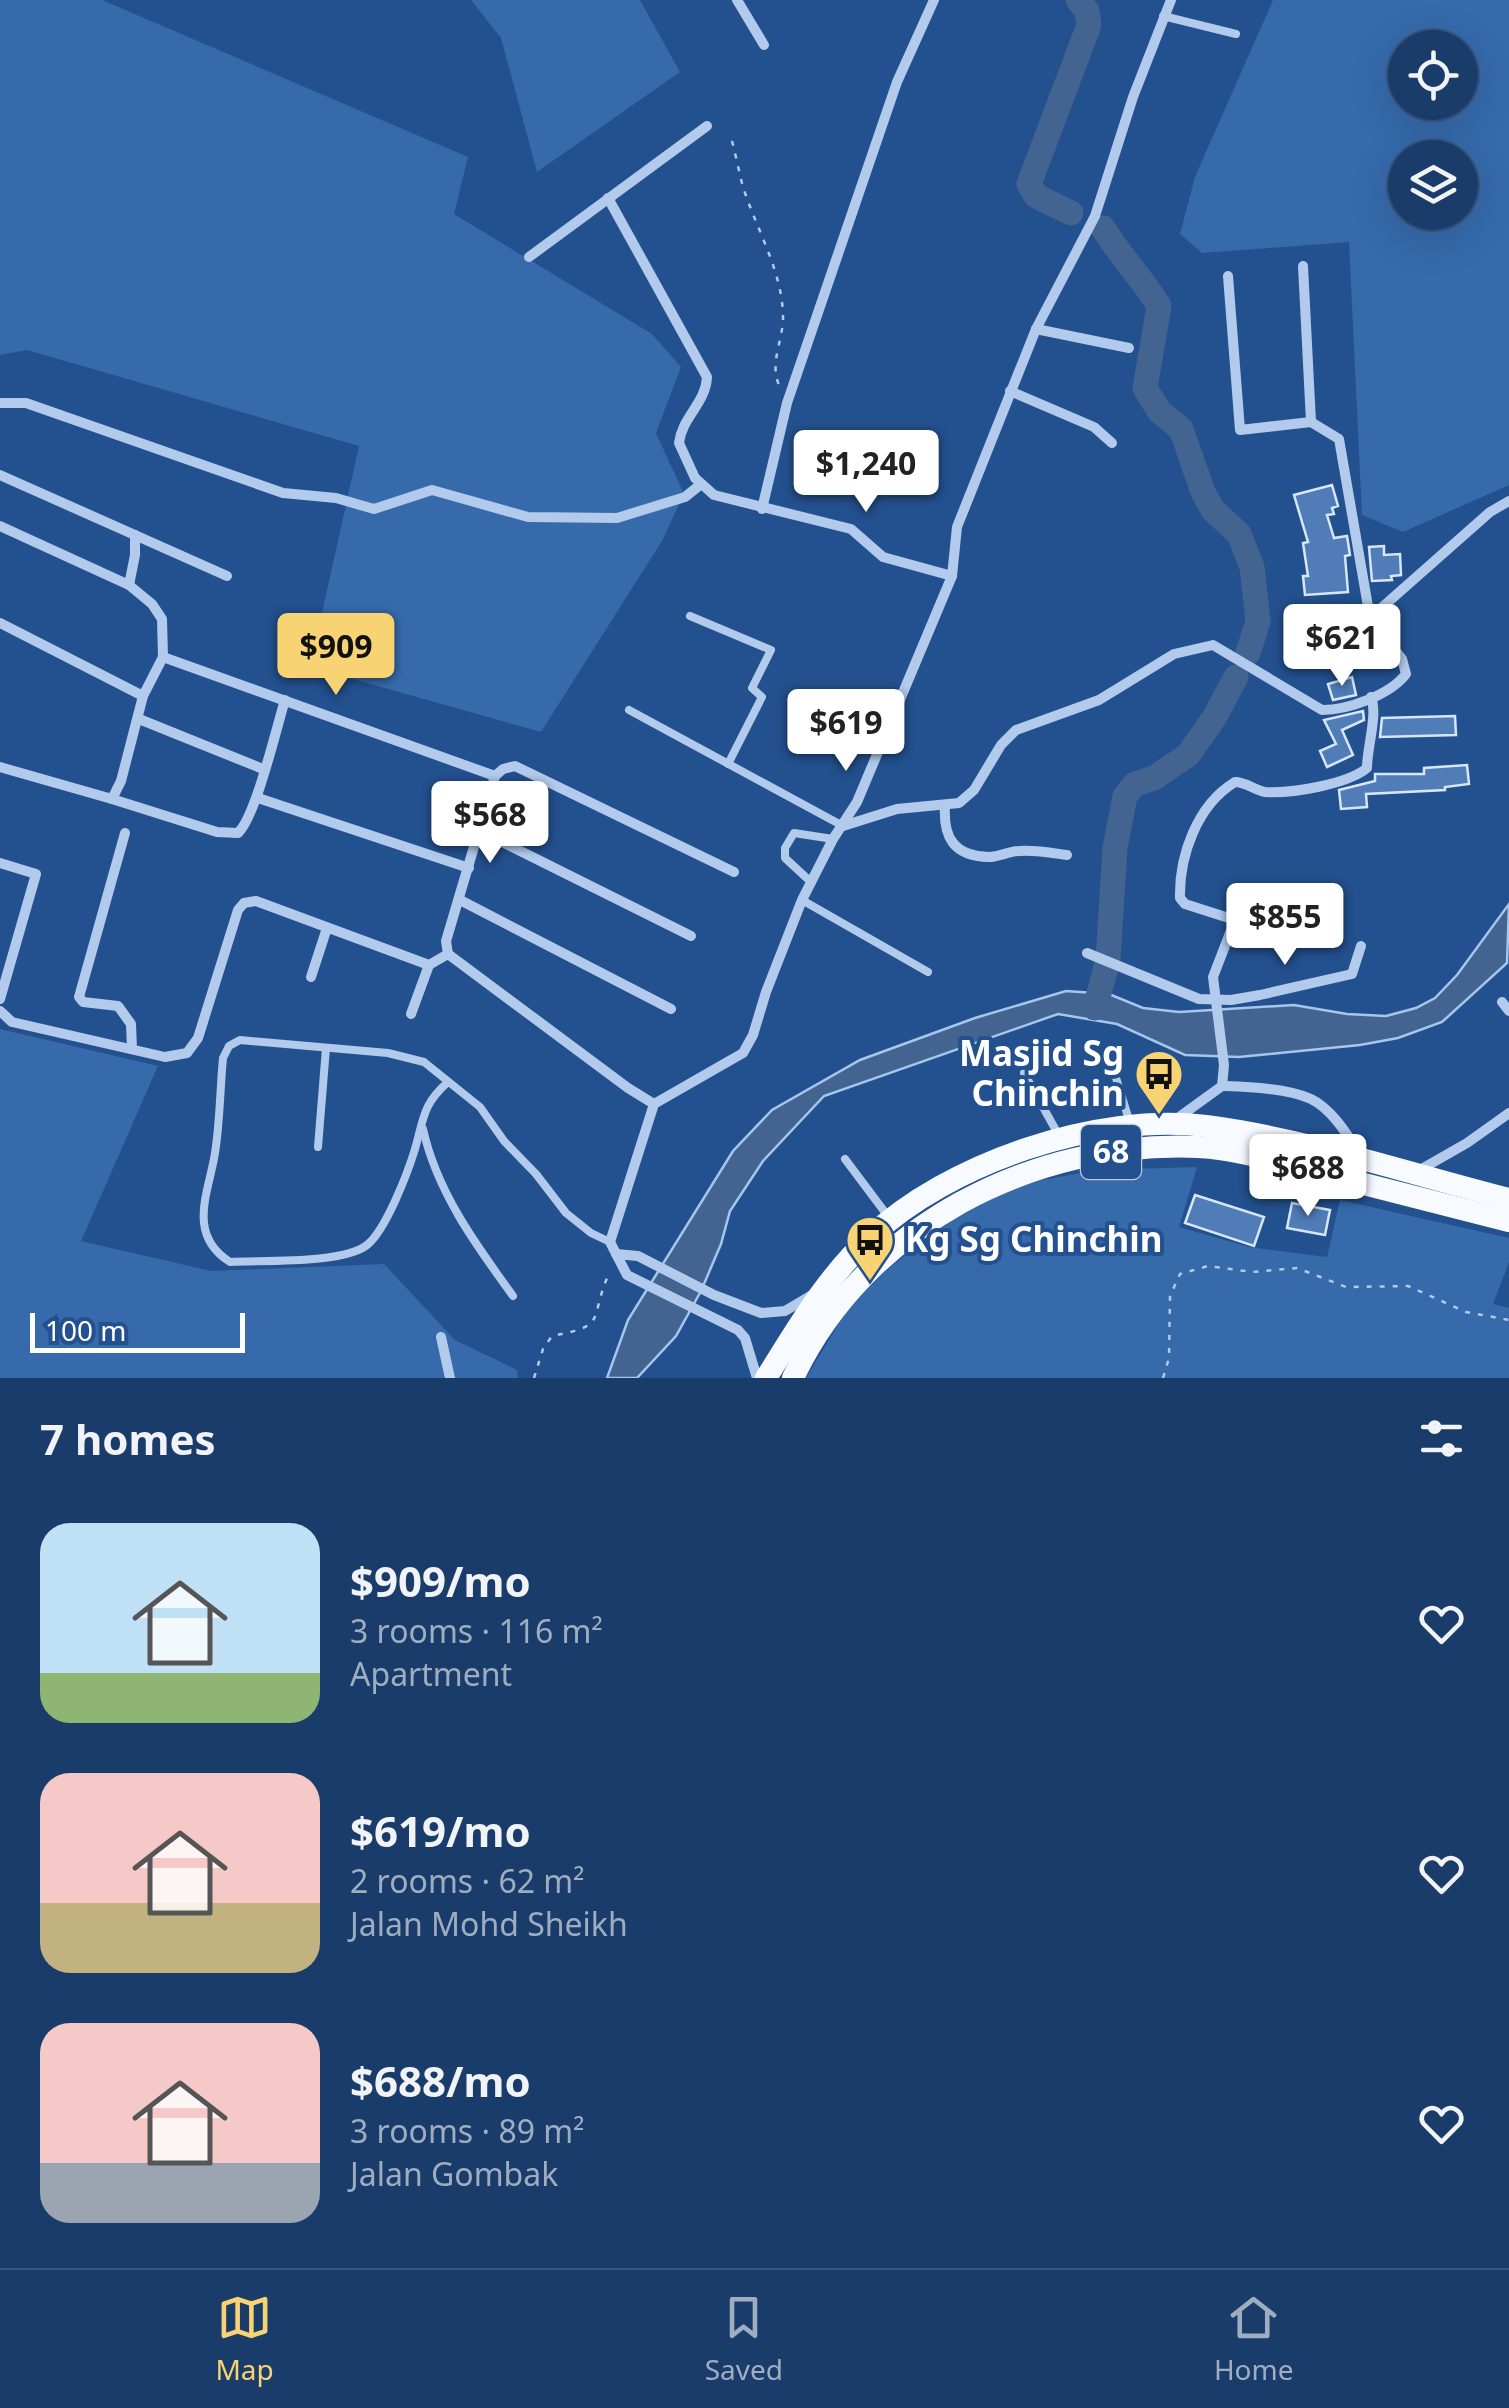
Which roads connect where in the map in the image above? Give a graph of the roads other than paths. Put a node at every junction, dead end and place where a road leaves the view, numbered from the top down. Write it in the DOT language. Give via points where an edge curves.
graph roads {
  1 [pos="737,0"];
  2 [pos="934,0"];
  3 [pos="1172,0"];
  4 [pos="1163,16"];
  5 [pos="1236,34"];
  6 [pos="764,45"];
  7 [pos="707,126"];
  8 [pos="608,198"];
  9 [pos="529,257"];
  10 [pos="1303,266"];
  11 [pos="1228,276"];
  12 [pos="1036,329"];
  13 [pos="1129,348"];
  14 [pos="1010,392"];
  15 [pos="0,403"];
  16 [pos="1310,422"];
  17 [pos="1112,443"];
  18 [pos="0,476"];
  19 [pos="700,485"];
  20 [pos="1509,500"];
  21 [pos="762,509"];
  22 [pos="0,526"];
  23 [pos="135,535"];
  24 [pos="228,576"];
  25 [pos="952,576"];
  26 [pos="129,585"];
  27 [pos="690,616"];
  28 [pos="1370,618"];
  29 [pos="0,623"];
  30 [pos="163,657"];
  31 [pos="144,696"];
  32 [pos="1371,697"];
  33 [pos="286,700"];
  34 [pos="629,710"];
  35 [pos="140,719"];
  36 [pos="728,764"];
  37 [pos="0,767"];
  38 [pos="263,769"];
  39 [pos="495,776"];
  40 [pos="258,798"];
  41 [pos="112,799"];
  42 [pos="945,806"];
  43 [pos="843,826"];
  44 [pos="480,831"];
  45 [pos="125,833"];
  46 [pos="833,838"];
  47 [pos="1067,855"];
  48 [pos="0,863"];
  49 [pos="469,868"];
  50 [pos="734,872"];
  51 [pos="811,882"];
  52 [pos="460,900"];
  53 [pos="802,900"];
  54 [pos="327,928"];
  55 [pos="0,934"];
  56 [pos="692,936"];
  57 [pos="16,939"];
  58 [pos="1361,946"];
  59 [pos="448,954"];
  60 [pos="1093,954"];
  61 [pos="429,964"];
  62 [pos="928,972"];
  63 [pos="311,978"];
  64 [pos="0,999"];
  65 [pos="1215,1001"];
  66 [pos="671,1009"];
  67 [pos="0,1011"];
  68 [pos="412,1014"];
  69 [pos="326,1048"];
  70 [pos="132,1049"];
  71 [pos="1112,1065"];
  72 [pos="1024,1072"];
  73 [pos="448,1082"];
  74 [pos="1222,1086"];
  75 [pos="654,1104"];
  76 [pos="1509,1113"];
  77 [pos="422,1124"];
  78 [pos="1170,1124"];
  79 [pos="1131,1126"];
  80 [pos="1061,1140"];
  81 [pos="318,1147"];
  82 [pos="845,1159"];
  83 [pos="1365,1162"];
  84 [pos="1412,1174"];
  85 [pos="1509,1199"];
  86 [pos="890,1219"];
  87 [pos="1509,1221"];
  88 [pos="610,1242"];
  89 [pos="616,1254"];
  90 [pos="823,1288"];
  91 [pos="513,1296"];
  92 [pos="441,1337"];
  93 [pos="450,1378"];
  94 [pos="757,1378"];
  95 [pos="766,1378"];
  96 [pos="793,1378"];
  1 -- 6 [label="street"];
  2 -- 21 [label="street" via="897,82 787,403"];
  3 -- 4 [label="street"];
  4 -- 5 [label="lane"];
  4 -- 12 [label="street" via="1095,216"];
  7 -- 8 [label="street"];
  8 -- 9 [label="street"];
  8 -- 19 [label="street" via="707,376 703,399 680,435"];
  10 -- 16 [label="street"];
  11 -- 16 [label="street" via="1240,430"];
  12 -- 13 [label="street"];
  12 -- 14 [label="street"];
  14 -- 17 [label="street" via="1094,427"];
  14 -- 25 [label="street" via="957,528"];
  15 -- 19 [label="street" via="26,403 283,493 374,509 432,490 528,517 618,518 686,497"];
  16 -- 28 [label="street" via="1339,439"];
  18 -- 23 [label="street"];
  19 -- 21 [label="street"];
  20 -- 28 [label="street"];
  21 -- 25 [label="street" via="851,529 878,554"];
  22 -- 26 [label="street"];
  23 -- 24 [label="street"];
  23 -- 26 [label="street"];
  25 -- 43 [label="street"];
  26 -- 30 [label="street" via="162,620"];
  27 -- 36 [label="lane" via="772,650 752,688 762,696"];
  28 -- 32 [label="street" via="1402,658 1406,674"];
  29 -- 31 [label="street"];
  30 -- 31 [label="street"];
  30 -- 33 [label="street"];
  31 -- 35 [label="street"];
  32 -- 42 [label="street" via="1322,710 1214,645 1174,654 1099,700 1016,730 974,790"];
  32 -- 65 [label="street" via="1367,768 1357,776 1261,792 1234,782 1191,834 1180,898 1235,920 1213,977"];
  33 -- 38 [label="street"];
  33 -- 39 [label="street"];
  34 -- 36 [label="lane"];
  35 -- 38 [label="street"];
  35 -- 41 [label="street"];
  36 -- 43 [label="lane"];
  37 -- 41 [label="street"];
  38 -- 40 [label="street"];
  39 -- 44 [label="street"];
  39 -- 50 [label="street" via="515,766"];
  40 -- 41 [label="street" via="238,833"];
  40 -- 49 [label="street"];
  42 -- 43 [label="street" via="897,809"];
  42 -- 47 [label="street" via="951,844 966,852"];
  43 -- 46 [label="street"];
  44 -- 49 [label="street"];
  44 -- 56 [label="street"];
  45 -- 70 [label="street" via="80,997 118,1006 132,1024"];
  46 -- 51 [label="street"];
  46 -- 51 [label="lane" via="794,833 785,848 786,858"];
  48 -- 57 [label="street" via="36,874"];
  49 -- 52 [label="street"];
  51 -- 53 [label="street"];
  52 -- 59 [label="street"];
  52 -- 66 [label="street"];
  53 -- 62 [label="lane"];
  53 -- 75 [label="street" via="743,1053"];
  54 -- 61 [label="street"];
  54 -- 63 [label="street"];
  54 -- 70 [label="street" via="256,901 244,903 187,1054"];
  55 -- 57 [label="street"];
  57 -- 64 [label="street"];
  58 -- 65 [label="street" via="1352,974"];
  59 -- 61 [label="street"];
  59 -- 75 [label="street"];
  60 -- 65 [label="street" via="1180,993"];
  61 -- 68 [label="street"];
  65 -- 74 [label="street"];
  67 -- 70 [label="street" via="12,1022"];
  69 -- 73 [label="lane" via="424,1062"];
  69 -- 77 [label="lane" via="240,1040 229,1046 203,1201 214,1252 230,1262 338,1255 366,1246 386,1223"];
  69 -- 81 [label="lane"];
  71 -- 79 [label="lane"];
  72 -- 80 [label="lane"];
  73 -- 77 [label="lane" via="429,1099"];
  73 -- 88 [label="lane" via="480,1108 566,1213"];
  74 -- 78 [label="street"];
  74 -- 83 [label="street" via="1315,1100"];
  75 -- 88 [label="street"];
  76 -- 84 [label="street"];
  77 -- 91 [label="lane" via="448,1198"];
  78 -- 79 [label="main road, 68"];
  78 -- 83 [label="main road, 68" via="1260,1136"];
  79 -- 80 [label="main road, 68"];
  80 -- 86 [label="main road, 68" via="956,1177"];
  82 -- 86 [label="lane"];
  83 -- 84 [label="main road, 68"];
  84 -- 85 [label="main road, 68"];
  86 -- 90 [label="main road, 68"];
  87 -- 96 [label="main road, 68" via="1202,1147 1133,1148 1048,1164 958,1202 895,1248 832,1313"];
  88 -- 89 [label="street"];
  89 -- 90 [label="street" via="638,1256 714,1295 772,1314"];
  89 -- 94 [label="street" via="628,1274 738,1330"];
  90 -- 95 [label="main road, 68"];
  92 -- 93 [label="street"];
}
